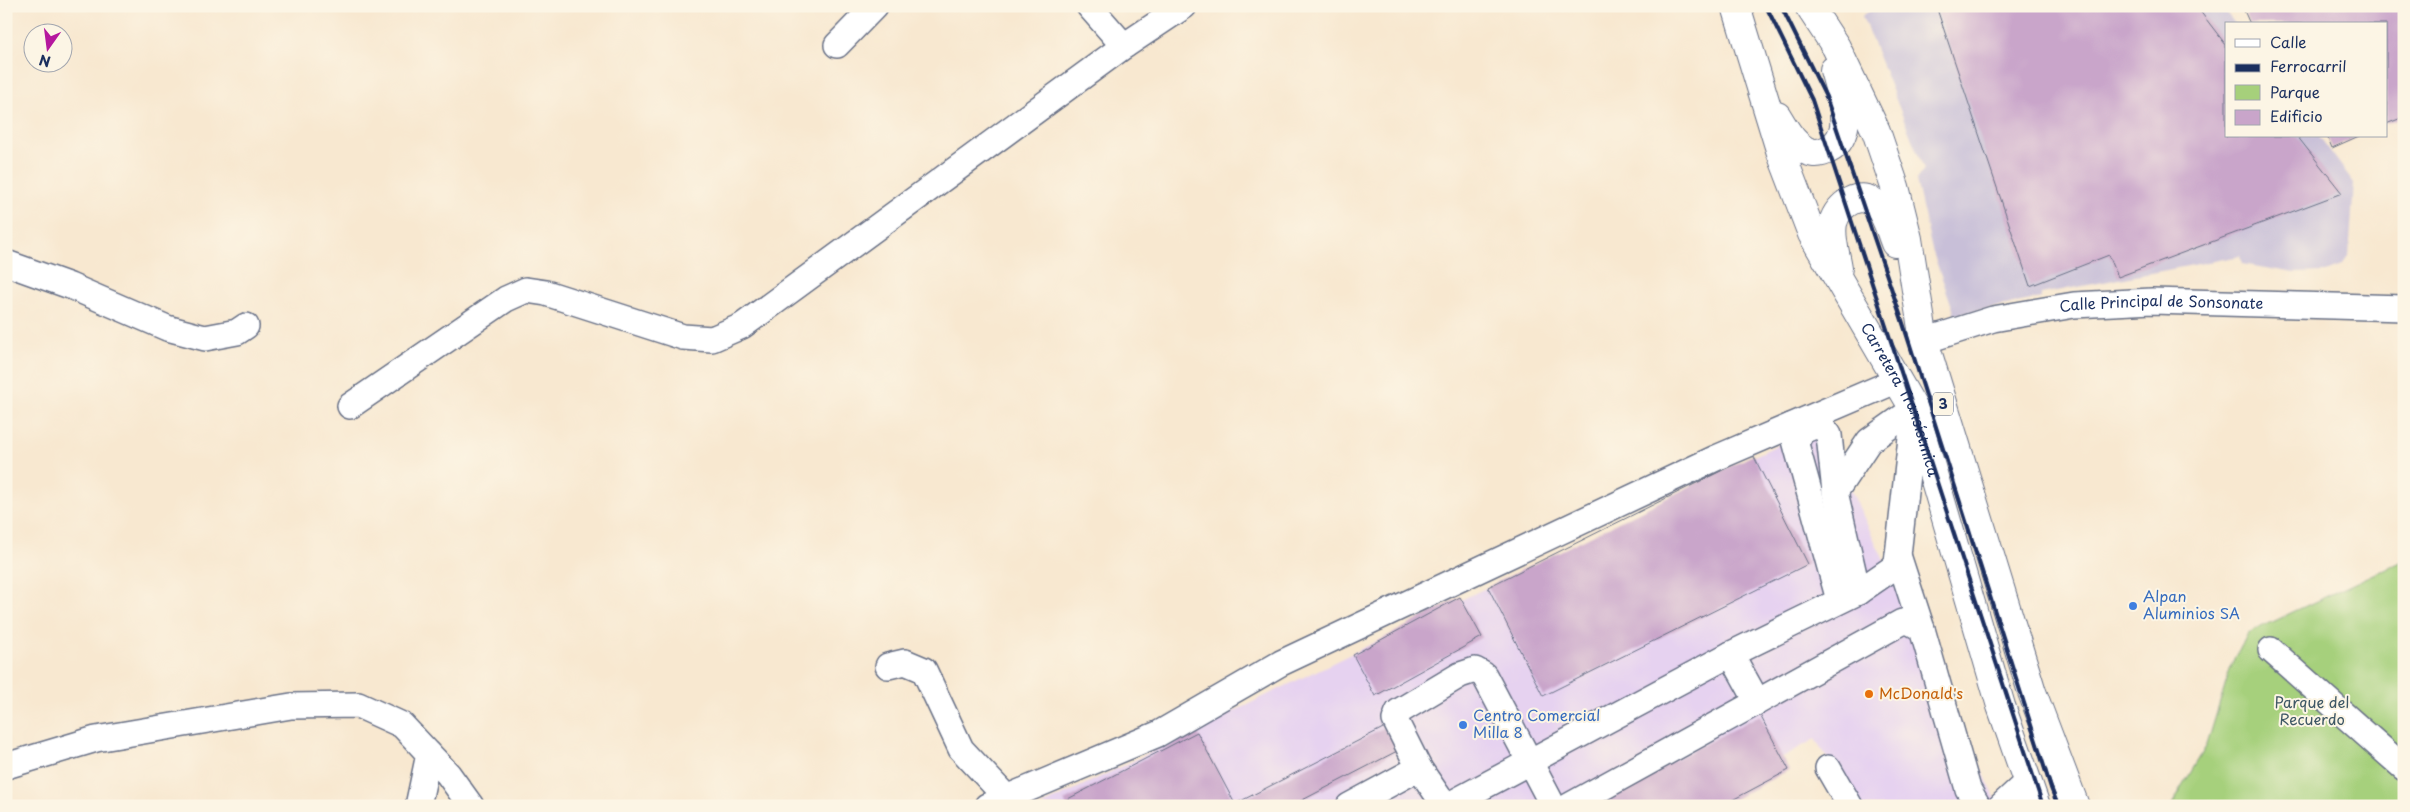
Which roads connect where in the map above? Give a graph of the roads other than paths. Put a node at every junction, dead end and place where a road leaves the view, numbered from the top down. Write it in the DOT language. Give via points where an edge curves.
graph roads {
  1 [pos="875,6"];
  2 [pos="1089,6"];
  3 [pos="1184,6"];
  4 [pos="1736,6"];
  5 [pos="1816,17"];
  6 [pos="837,45"];
  7 [pos="1124,46"];
  8 [pos="1764,95"];
  9 [pos="6,263"];
  10 [pos="1843,290"];
  11 [pos="1916,304"];
  12 [pos="2404,308"];
  13 [pos="246,326"];
  14 [pos="1924,341"];
  15 [pos="1898,380"];
  16 [pos="350,406"];
  17 [pos="1914,408"];
  18 [pos="1793,436"];
  19 [pos="1835,492"];
  20 [pos="1898,554"];
  21 [pos="1849,596"];
  22 [pos="1922,629"];
  23 [pos="2271,650"];
  24 [pos="1731,654"];
  25 [pos="888,666"];
  26 [pos="1757,701"];
  27 [pos="429,754"];
  28 [pos="1529,761"];
  29 [pos="6,766"];
  30 [pos="1419,768"];
  31 [pos="1828,768"];
  32 [pos="2404,768"];
  33 [pos="2031,794"];
  34 [pos="993,803"];
  35 [pos="418,806"];
  36 [pos="471,806"];
  37 [pos="1349,806"];
  38 [pos="1446,806"];
  39 [pos="1553,806"];
  40 [pos="1569,806"];
  41 [pos="1850,806"];
  42 [pos="1978,806"];
  43 [pos="2001,806"];
  44 [pos="2075,806"];
  1 -- 6 [label="street"];
  2 -- 7 [label="street"];
  3 -- 7 [label="street"];
  4 -- 8 [label="main road, Carretera Transístmica / 3"];
  5 -- 8 [label="main road" via="1844,113 1844,130 1837,143 1824,152 1803,150 1789,136"];
  5 -- 11 [label="main road, Carretera Transístmica / 3" via="1876,131 1908,239"];
  7 -- 16 [label="street" via="742,326 712,339 683,337 546,293 526,290 506,299"];
  8 -- 10 [label="main road, Carretera Transístmica / 3" via="1781,153 1812,234"];
  9 -- 13 [label="street" via="70,286 167,328 205,338 237,332"];
  10 -- 11 [label="main road" via="1832,239 1833,223 1845,204 1866,199 1878,206 1886,219"];
  10 -- 15 [label="main road, Carretera Transístmica / 3"];
  11 -- 14 [label="main road, Carretera Transístmica / 3"];
  12 -- 14 [label="street, Calle Principal de Sonsonate" via="2152,301 2074,305 1993,318"];
  14 -- 44 [label="main road, Carretera Transístmica / 3" via="2032,692"];
  15 -- 17 [label="main road, Carretera Transístmica / 3"];
  15 -- 18 [label="street"];
  17 -- 19 [label="street" via="1868,441"];
  17 -- 20 [label="street"];
  17 -- 33 [label="main road, Carretera Transístmica / 3" via="2001,706"];
  18 -- 19 [label="street" via="1820,424 1829,435"];
  18 -- 21 [label="street"];
  18 -- 34 [label="street" via="1716,458 1281,663 1158,734"];
  19 -- 21 [label="street"];
  20 -- 21 [label="street" via="1893,568"];
  20 -- 22 [label="street"];
  21 -- 24 [label="street"];
  22 -- 26 [label="street" via="1910,622 1902,622"];
  22 -- 42 [label="street" via="1968,789"];
  23 -- 32 [label="street"];
  24 -- 26 [label="street"];
  24 -- 28 [label="street"];
  25 -- 34 [label="street" via="905,662 924,670 961,749"];
  26 -- 40 [label="street"];
  27 -- 29 [label="street" via="402,726 358,705 291,706 96,739"];
  27 -- 35 [label="street"];
  27 -- 36 [label="street"];
  28 -- 30 [label="street" via="1484,675 1475,670 1460,675 1398,712 1395,720"];
  28 -- 38 [label="street"];
  28 -- 39 [label="street"];
  30 -- 37 [label="street"];
  30 -- 38 [label="street"];
  31 -- 41 [label="street"];
  33 -- 43 [label="street"];
}
